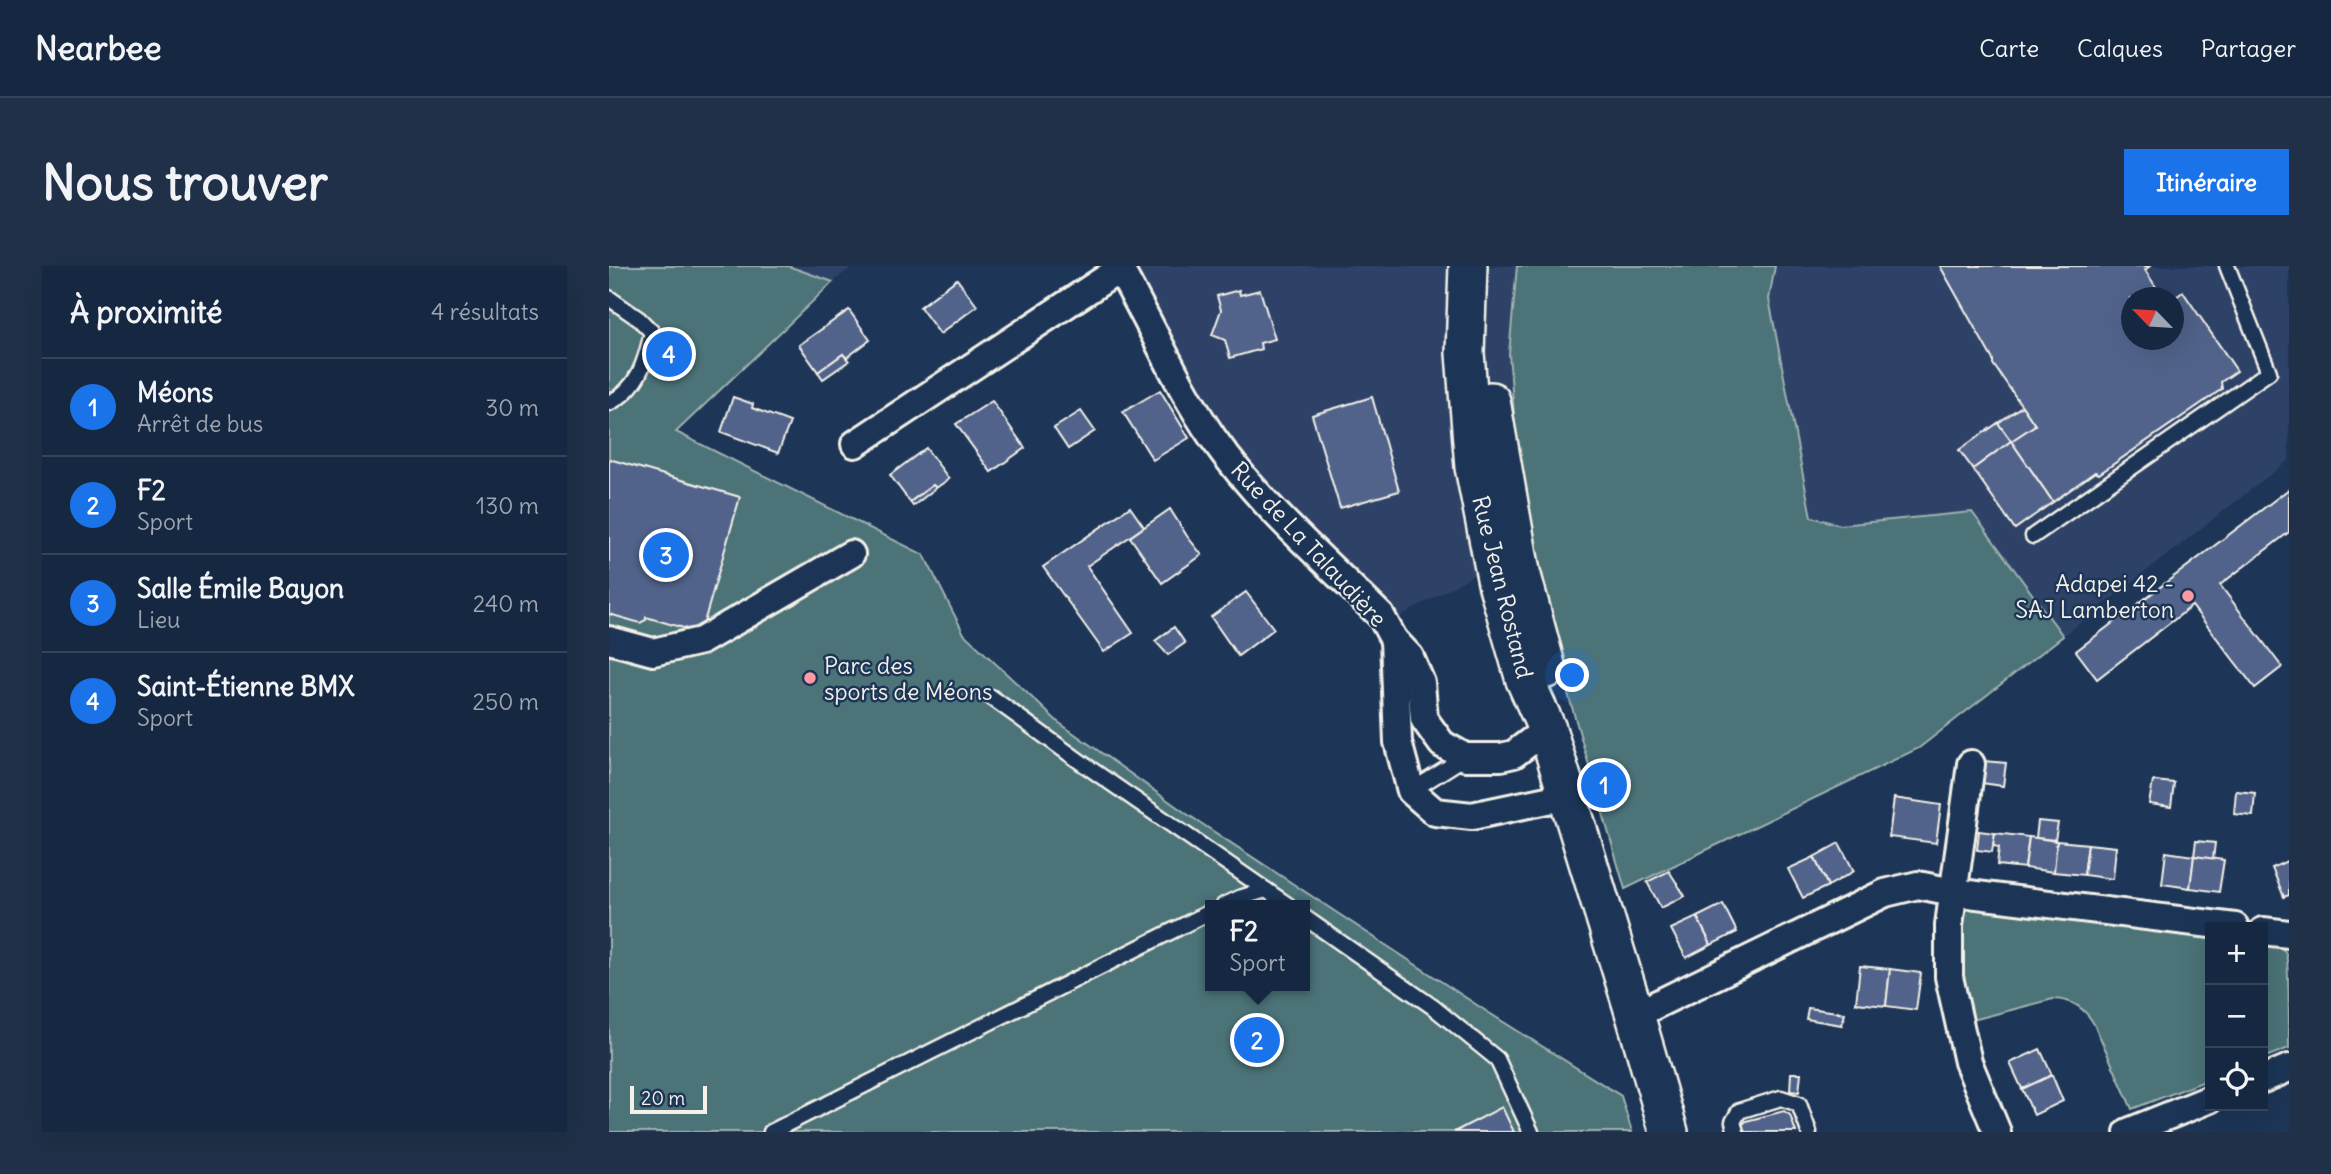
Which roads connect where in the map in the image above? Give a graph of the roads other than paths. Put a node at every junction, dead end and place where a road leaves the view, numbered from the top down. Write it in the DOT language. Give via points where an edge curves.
graph roads {
  1 [pos="1468,266"];
  2 [pos="1492,266"];
  3 [pos="2227,266"];
  4 [pos="1119,268"];
  5 [pos="609,298"];
  6 [pos="609,403"];
  7 [pos="855,444"];
  8 [pos="2033,536"];
  9 [pos="851,554"];
  10 [pos="609,640"];
  11 [pos="1394,640"];
  12 [pos="991,697"];
  13 [pos="1547,729"];
  14 [pos="1465,758"];
  15 [pos="1971,764"];
  16 [pos="1411,791"];
  17 [pos="1566,796"];
  18 [pos="1266,890"];
  19 [pos="1953,892"];
  20 [pos="1234,900"];
  21 [pos="1281,900"];
  22 [pos="1205,915"];
  23 [pos="1310,921"];
  24 [pos="2205,923"];
  25 [pos="1636,1016"];
  26 [pos="2289,1068"];
  27 [pos="2268,1077"];
  28 [pos="2205,1102"];
  29 [pos="771,1132"];
  30 [pos="1531,1132"];
  31 [pos="1669,1132"];
  32 [pos="1736,1132"];
  33 [pos="1809,1132"];
  34 [pos="1997,1132"];
  35 [pos="2129,1132"];
  1 -- 13 [label="main road, Rue Jean Rostand" via="1465,353 1474,467 1503,607 1525,680"];
  2 -- 13 [label="main road, Rue Jean Rostand" via="1490,397 1521,572 1549,677"];
  3 -- 8 [label="lane" via="2269,372"];
  4 -- 7 [label="street"];
  4 -- 11 [label="street, Rue de La Talaudière" via="1213,438 1258,496 1381,616"];
  5 -- 6 [label="lane" via="652,332 632,388"];
  9 -- 10 [label="street" via="701,641 653,652"];
  11 -- 14 [label="street, Rue de La Talaudière" via="1411,657 1421,683 1424,719 1442,744"];
  11 -- 16 [label="street, Rue de La Talaudière" via="1398,742"];
  12 -- 18 [label="lane"];
  13 -- 14 [label="street" via="1514,754"];
  13 -- 17 [label="main road"];
  14 -- 16 [label="lane"];
  15 -- 19 [label="street"];
  16 -- 17 [label="street" via="1435,813 1472,816"];
  17 -- 25 [label="main road"];
  18 -- 20 [label="lane"];
  18 -- 21 [label="lane"];
  19 -- 24 [label="street"];
  19 -- 25 [label="street" via="1917,885 1885,893"];
  19 -- 34 [label="street" via="1949,977 1968,1062"];
  22 -- 29 [label="lane"];
  23 -- 30 [label="lane" via="1433,1007 1497,1059"];
  25 -- 31 [label="main road"];
  26 -- 27 [label="street"];
  28 -- 35 [label="street"];
  32 -- 33 [label="lane" via="1733,1122 1739,1111 1781,1098 1799,1104"];
}
